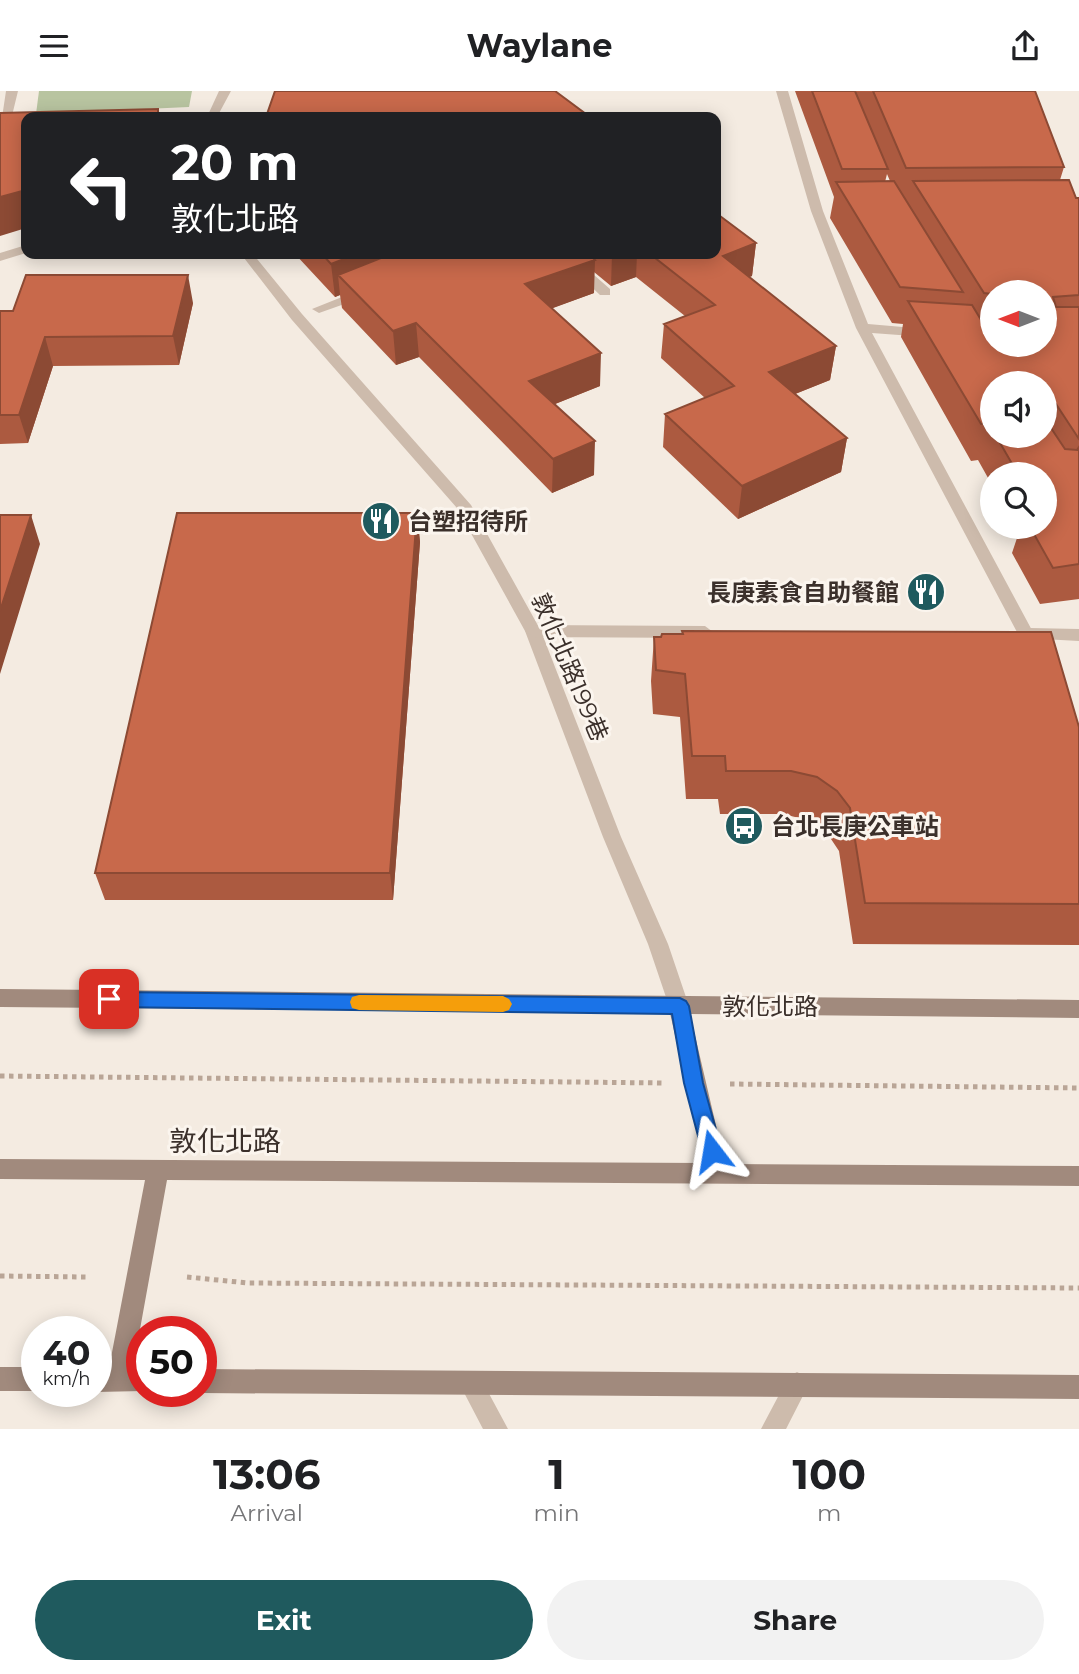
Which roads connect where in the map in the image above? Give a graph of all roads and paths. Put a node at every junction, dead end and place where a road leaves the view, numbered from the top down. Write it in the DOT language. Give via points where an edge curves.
graph roads {
  1 [pos="12,91"];
  2 [pos="225,91"];
  3 [pos="782,91"];
  4 [pos="214,112"];
  5 [pos="6,128"];
  6 [pos="21,251"];
  7 [pos="0,257"];
  8 [pos="251,259"];
  9 [pos="569,259"];
  10 [pos="371,289"];
  11 [pos="605,292"];
  12 [pos="319,309"];
  13 [pos="863,328"];
  14 [pos="942,334"];
  15 [pos="533,631"];
  16 [pos="718,632"];
  17 [pos="1079,635"];
  18 [pos="0,998"];
  19 [pos="680,1006"];
  20 [pos="1079,1009"];
  21 [pos="0,1076"];
  22 [pos="694,1083"];
  23 [pos="1079,1087"];
  24 [pos="0,1169"];
  25 [pos="158,1170"];
  26 [pos="717,1174"];
  27 [pos="1079,1176"];
  28 [pos="0,1276"];
  29 [pos="87,1277"];
  30 [pos="187,1277"];
  31 [pos="1079,1288"];
  32 [pos="0,1379"];
  33 [pos="21,1379"];
  34 [pos="119,1380"];
  35 [pos="217,1381"];
  36 [pos="471,1383"];
  37 [pos="797,1384"];
  38 [pos="1079,1387"];
  39 [pos="496,1429"];
  40 [pos="773,1429"];
  1 -- 5 [label="street"];
  2 -- 4 [label="street"];
  3 -- 13 [label="street"];
  6 -- 7 [label="street"];
  8 -- 15 [label="street, 敦化北路199巷" via="463,505"];
  9 -- 11 [label="street"];
  10 -- 12 [label="street"];
  13 -- 14 [label="street"];
  13 -- 17 [label="street" via="1019,634"];
  15 -- 16 [label="street"];
  15 -- 19 [label="street, 敦化北路199巷"];
  18 -- 19 [label="main road, 敦化北路"];
  19 -- 20 [label="main road, 敦化北路"];
  19 -- 22 [label="main road"];
  21 -- 22 [label="path"];
  22 -- 23 [label="path"];
  22 -- 26 [label="main road"];
  24 -- 25 [label="main road, 敦化北路"];
  25 -- 26 [label="main road, 敦化北路"];
  25 -- 34 [label="main road"];
  26 -- 27 [label="main road, 敦化北路"];
  28 -- 29 [label="path"];
  30 -- 31 [label="path" via="248,1283"];
  32 -- 33 [label="main road"];
  35 -- 36 [label="main road"];
  36 -- 37 [label="main road"];
  36 -- 39 [label="street"];
  37 -- 38 [label="main road"];
  37 -- 40 [label="street"];
}
